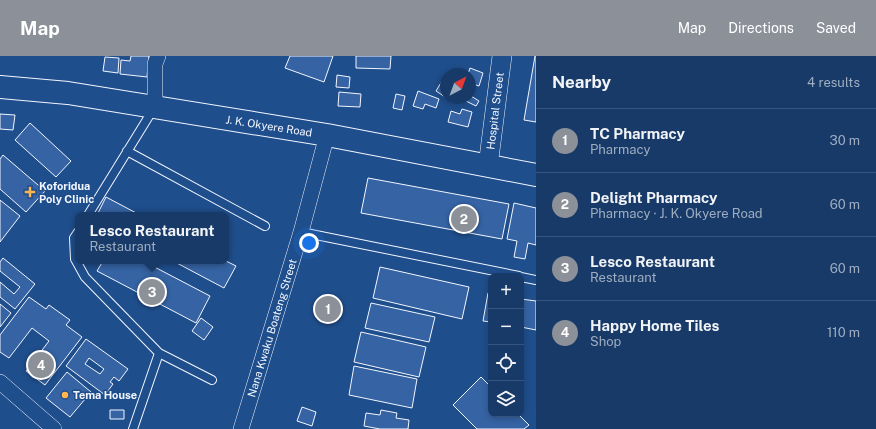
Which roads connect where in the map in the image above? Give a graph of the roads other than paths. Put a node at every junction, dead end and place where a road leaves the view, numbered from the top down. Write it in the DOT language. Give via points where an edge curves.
graph roads {
  1 [pos="158,56"];
  2 [pos="502,56"];
  3 [pos="0,86"];
  4 [pos="155,107"];
  5 [pos="327,135"];
  6 [pos="128,151"];
  7 [pos="488,166"];
  8 [pos="536,175"];
  9 [pos="90,212"];
  10 [pos="265,226"];
  11 [pos="301,232"];
  12 [pos="75,236"];
  13 [pos="75,259"];
  14 [pos="78,264"];
  15 [pos="505,273"];
  16 [pos="524,277"];
  17 [pos="536,280"];
  18 [pos="159,353"];
  19 [pos="212,380"];
  20 [pos="0,382"];
  21 [pos="54,429"];
  22 [pos="133,429"];
  23 [pos="242,429"];
  1 -- 4 [label="street" via="155,64"];
  2 -- 7 [label="street, Hospital Street"];
  3 -- 4 [label="main road, J. K. Okyere Road" via="68,93"];
  4 -- 5 [label="main road, J. K. Okyere Road"];
  4 -- 6 [label="lane"];
  5 -- 7 [label="main road, J. K. Okyere Road"];
  5 -- 11 [label="street, Nana Kwaku Boateng Street"];
  6 -- 9 [label="lane"];
  6 -- 10 [label="lane"];
  7 -- 8 [label="main road, J. K. Okyere Road"];
  11 -- 15 [label="lane"];
  11 -- 23 [label="street, Nana Kwaku Boateng Street"];
  12 -- 13 [label="lane"];
  14 -- 18 [label="lane" via="84,277"];
  16 -- 17 [label="lane"];
  18 -- 19 [label="lane"];
  18 -- 22 [label="lane"];
  20 -- 21 [label="street"];
}
